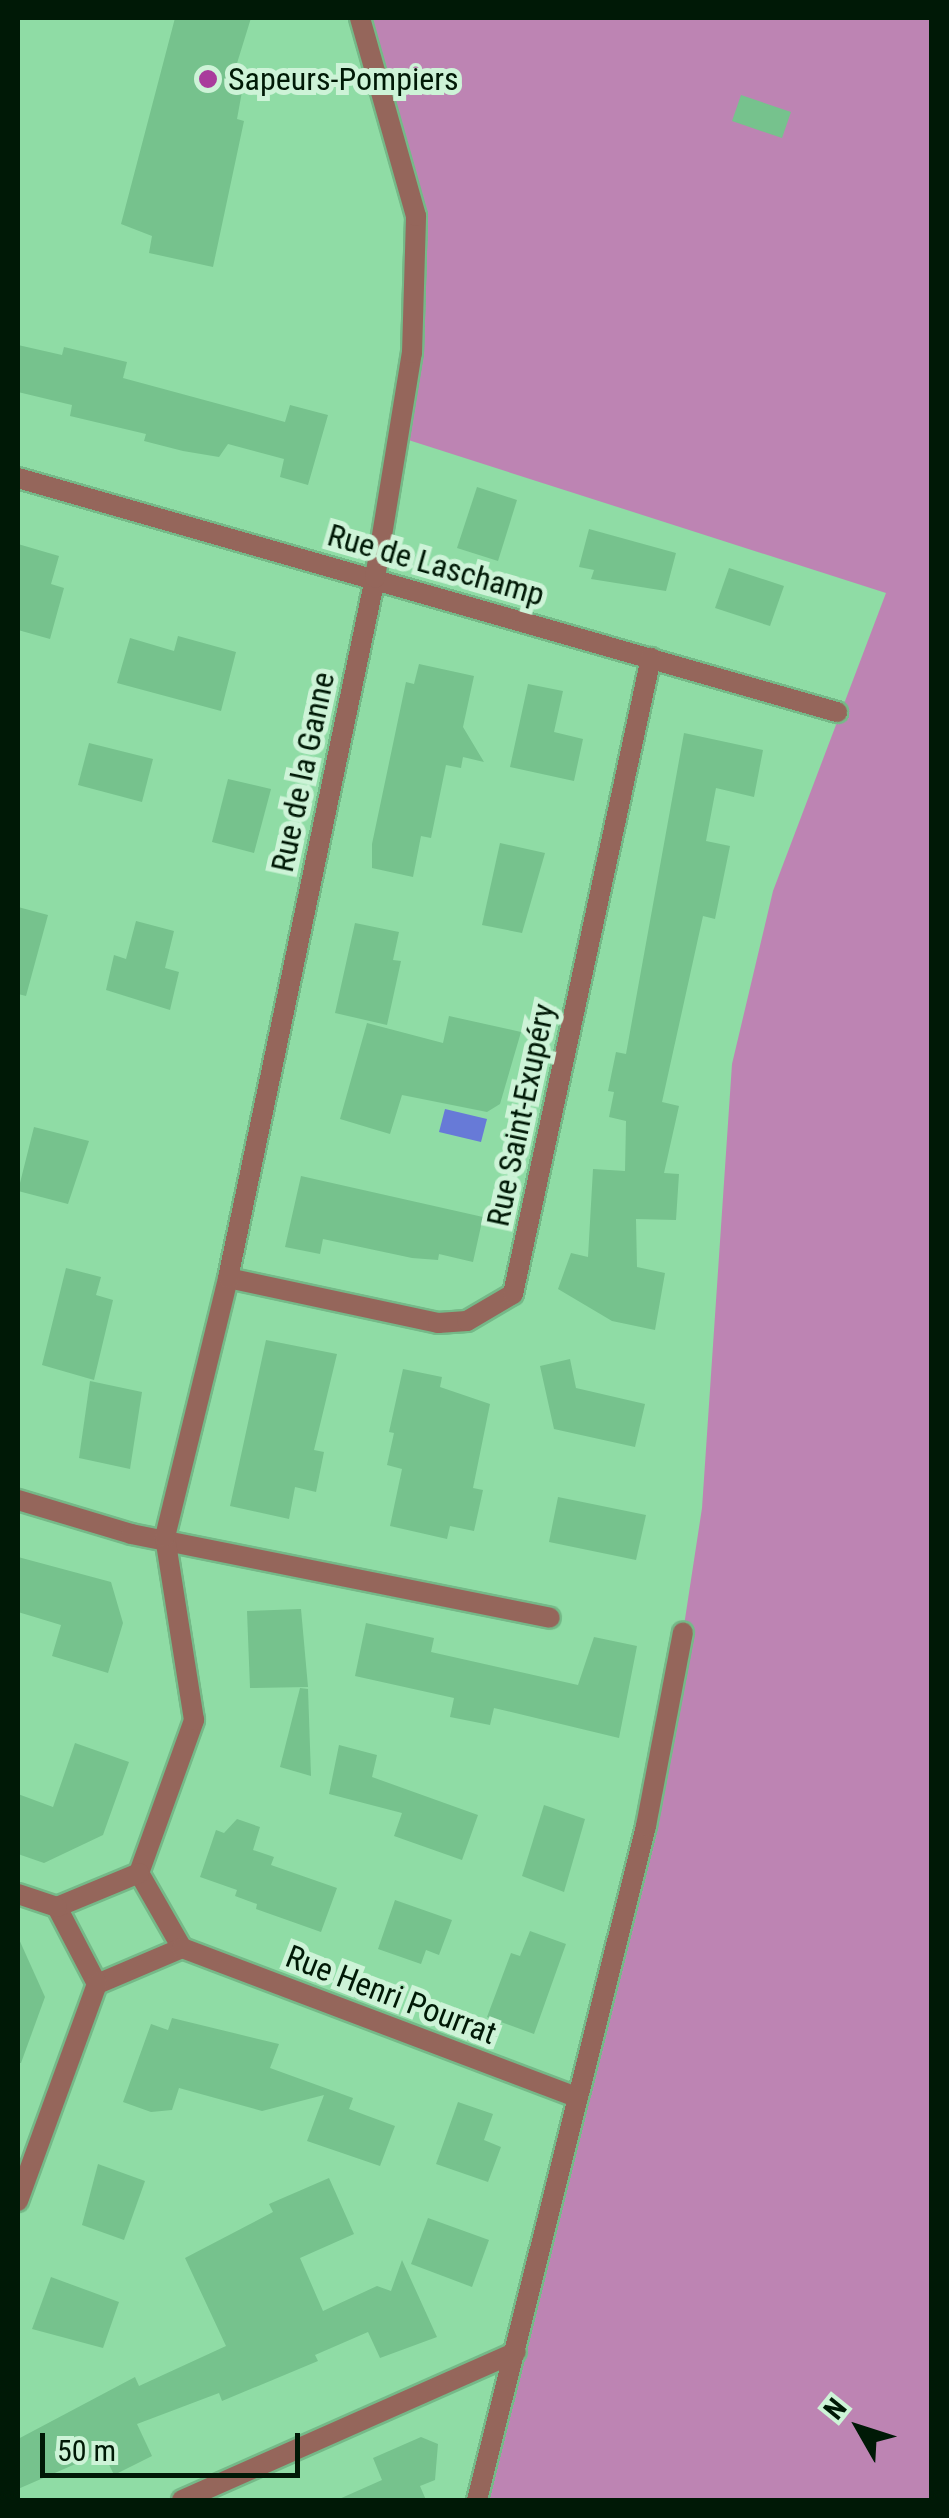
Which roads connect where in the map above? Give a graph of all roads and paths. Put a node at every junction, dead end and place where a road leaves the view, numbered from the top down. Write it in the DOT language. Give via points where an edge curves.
graph roads {
  1 [pos="360,18"];
  2 [pos="18,478"];
  3 [pos="374,578"];
  4 [pos="651,658"];
  5 [pos="837,712"];
  6 [pos="228,1278"];
  7 [pos="18,1500"];
  8 [pos="166,1537"];
  9 [pos="550,1618"];
  10 [pos="683,1632"];
  11 [pos="139,1873"];
  12 [pos="18,1894"];
  13 [pos="58,1907"];
  14 [pos="182,1948"];
  15 [pos="97,1984"];
  16 [pos="578,2098"];
  17 [pos="18,2201"];
  18 [pos="516,2352"];
  19 [pos="182,2500"];
  20 [pos="478,2500"];
  1 -- 3 [label="street, Rue de la Ganne" via="416,216 412,353"];
  2 -- 3 [label="street, Rue de Laschamp"];
  3 -- 4 [label="street, Rue de Laschamp"];
  3 -- 6 [label="street, Rue de la Ganne"];
  4 -- 5 [label="street, Rue de Laschamp"];
  4 -- 6 [label="street, Rue Saint-Exupéry" via="513,1294 467,1322 438,1324"];
  6 -- 8 [label="street, Rue de la Ganne"];
  7 -- 8 [label="street" via="131,1534"];
  8 -- 9 [label="street"];
  8 -- 11 [label="street" via="194,1720"];
  10 -- 16 [label="street" via="646,1826"];
  11 -- 13 [label="street"];
  11 -- 14 [label="street"];
  12 -- 13 [label="street"];
  13 -- 15 [label="street"];
  14 -- 15 [label="street"];
  14 -- 16 [label="street, Rue Henri Pourrat"];
  15 -- 17 [label="street"];
  16 -- 18 [label="street"];
  18 -- 19 [label="street"];
  18 -- 20 [label="street"];
}
